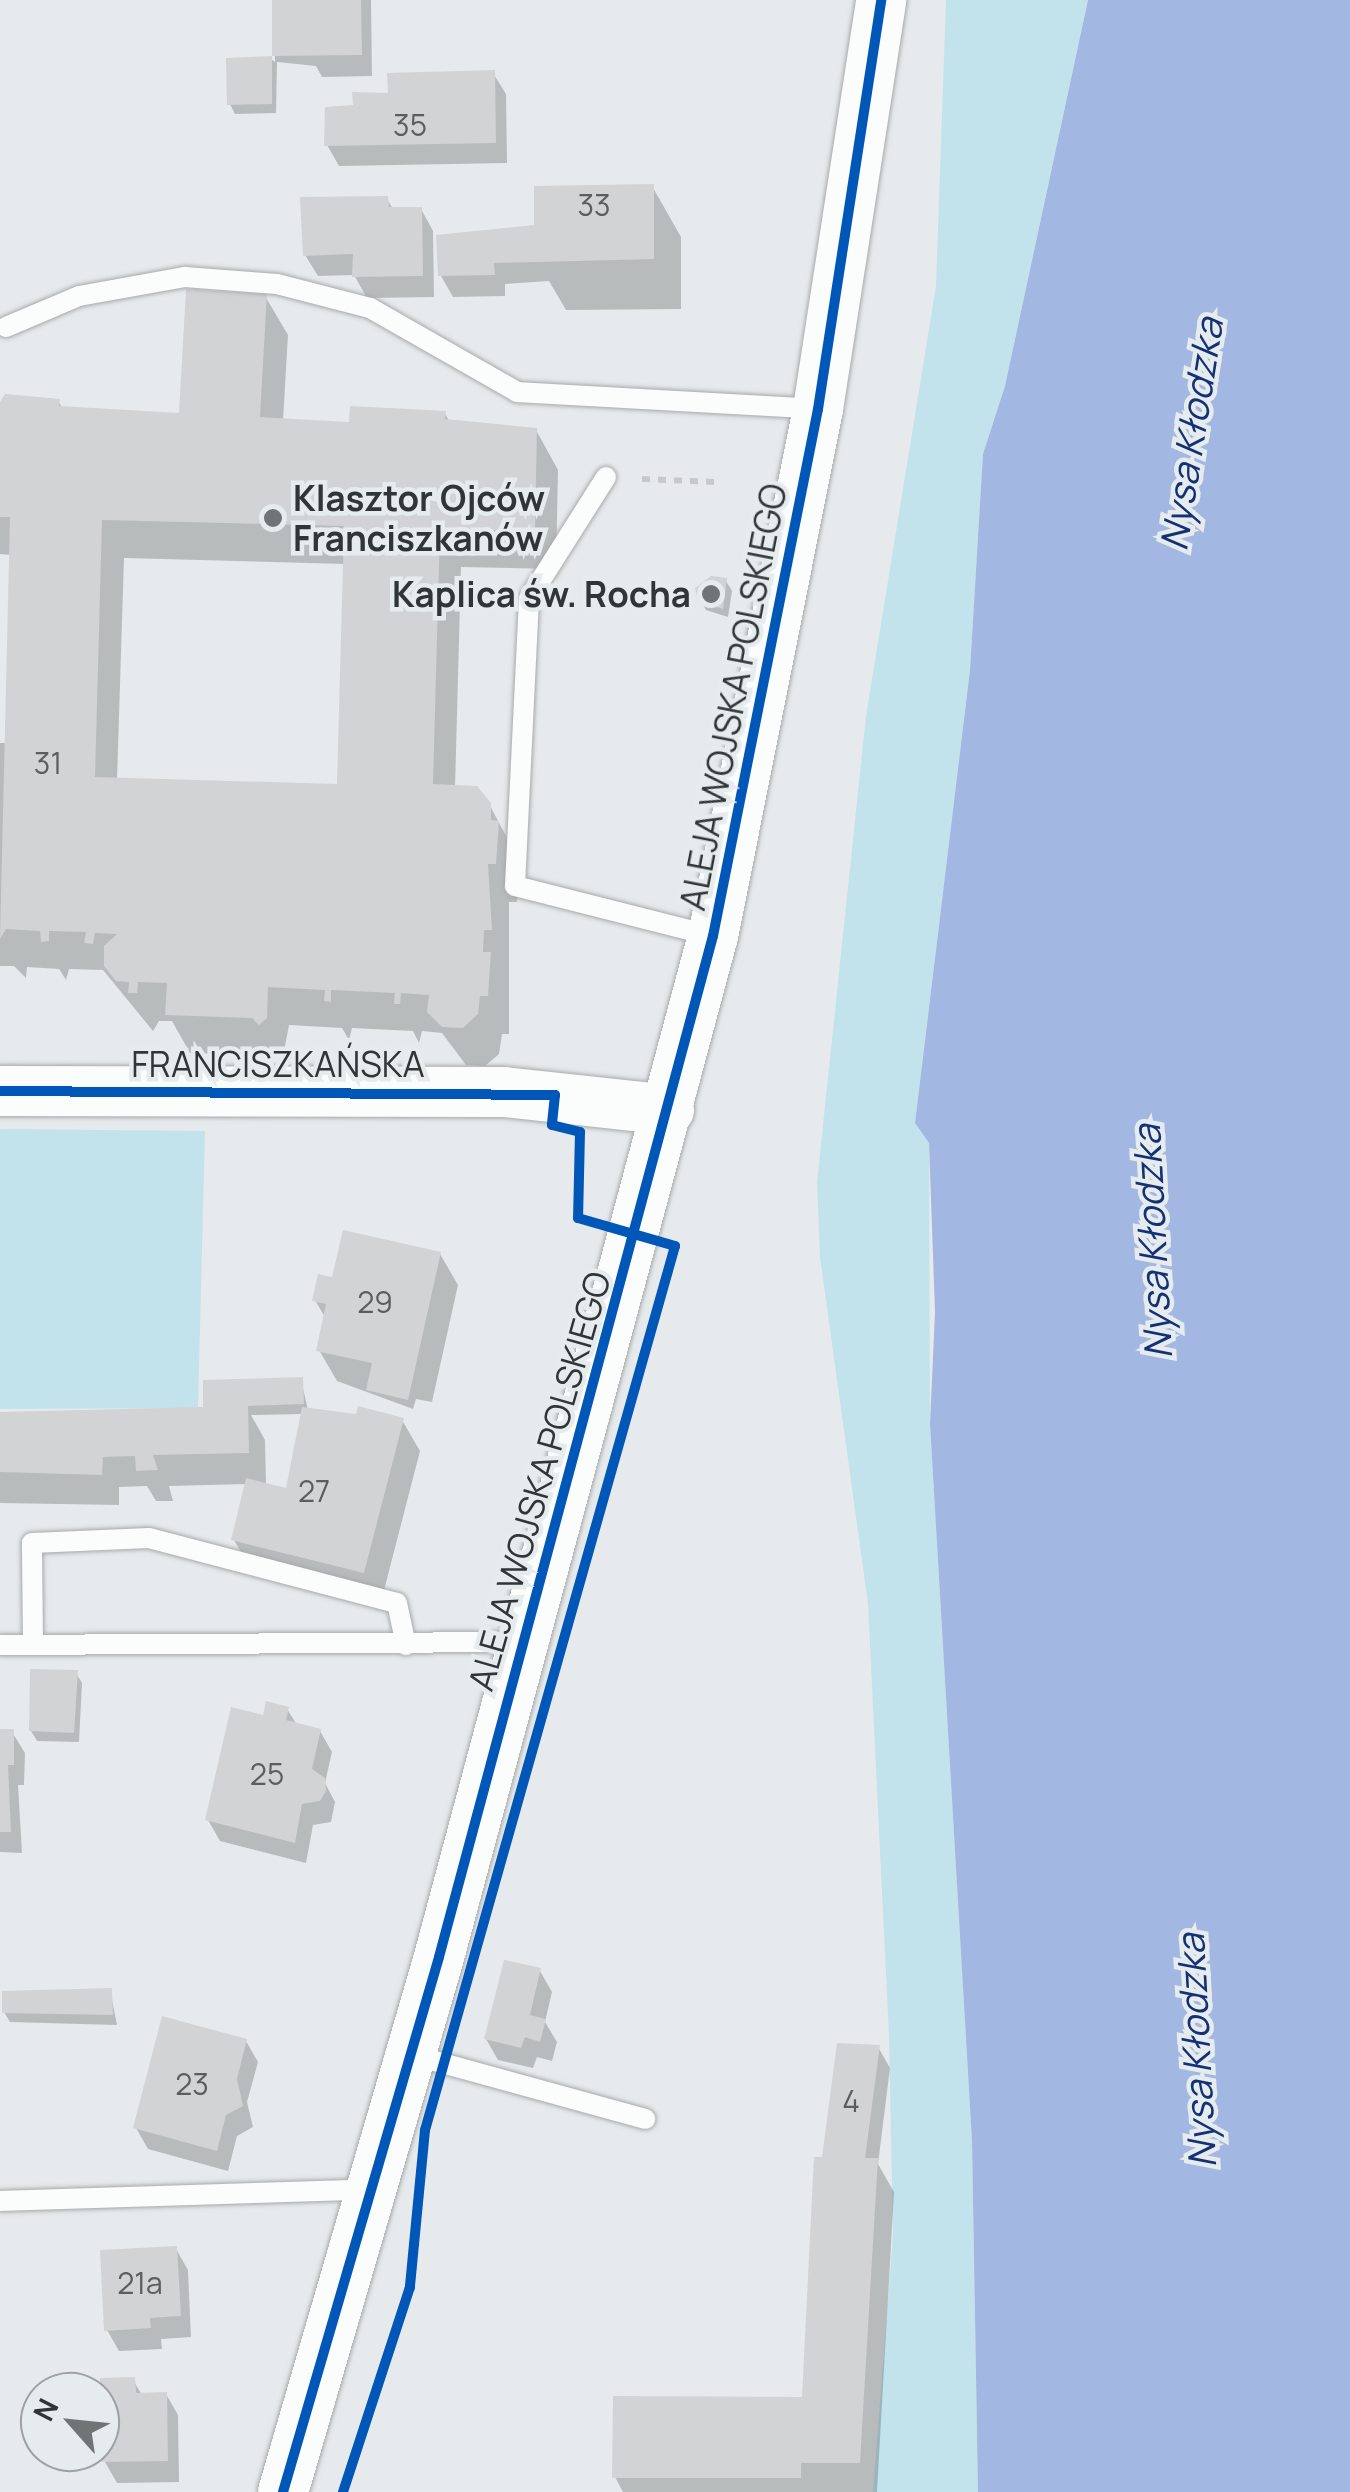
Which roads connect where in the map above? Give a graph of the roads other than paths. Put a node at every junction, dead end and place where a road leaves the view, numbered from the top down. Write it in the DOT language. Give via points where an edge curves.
graph roads {
  1 [pos="880,0"];
  2 [pos="6,327"];
  3 [pos="818,409"];
  4 [pos="606,478"];
  5 [pos="713,936"];
  6 [pos="0,1091"];
  7 [pos="668,1110"];
  8 [pos="522,1642"];
  9 [pos="0,1644"];
  10 [pos="33,1644"];
  11 [pos="406,1645"];
  12 [pos="410,2054"];
  13 [pos="645,2119"];
  14 [pos="373,2189"];
  15 [pos="0,2201"];
  16 [pos="283,2492"];
  1 -- 3 [label="street, ALEJA WOJSKA POLSKIEGO"];
  2 -- 3 [label="lane" via="80,296 184,277 277,284 370,308 517,392"];
  3 -- 5 [label="street, ALEJA WOJSKA POLSKIEGO"];
  4 -- 5 [label="lane" via="529,599 515,886"];
  5 -- 7 [label="street, ALEJA WOJSKA POLSKIEGO"];
  6 -- 7 [label="street, FRANCISZKAŃSKA" via="504,1092"];
  7 -- 8 [label="street, ALEJA WOJSKA POLSKIEGO"];
  8 -- 11 [label="lane"];
  8 -- 12 [label="street, ALEJA WOJSKA POLSKIEGO"];
  9 -- 10 [label="lane"];
  10 -- 11 [label="lane"];
  10 -- 11 [label="lane" via="32,1543 149,1538 397,1602"];
  12 -- 13 [label="lane"];
  12 -- 14 [label="street, ALEJA WOJSKA POLSKIEGO"];
  14 -- 15 [label="lane"];
  14 -- 16 [label="street, ALEJA WOJSKA POLSKIEGO"];
}
